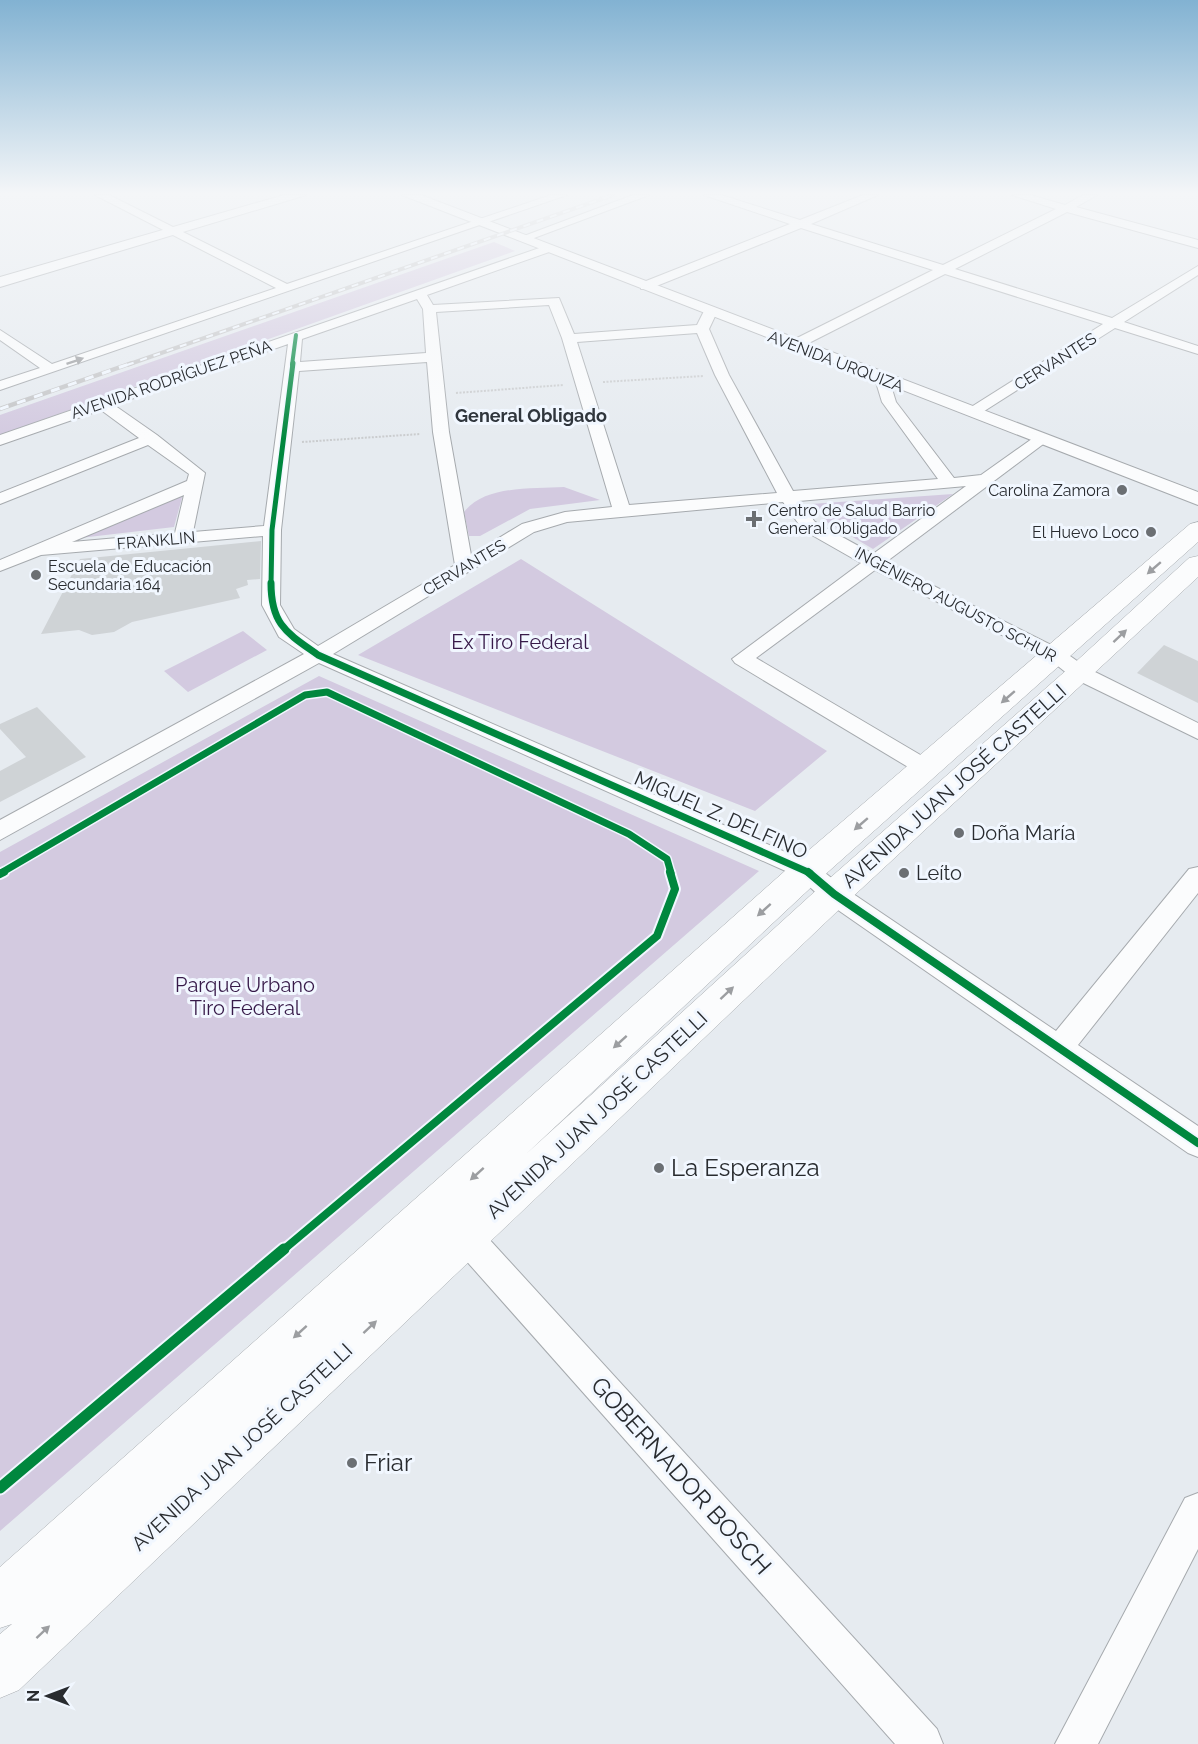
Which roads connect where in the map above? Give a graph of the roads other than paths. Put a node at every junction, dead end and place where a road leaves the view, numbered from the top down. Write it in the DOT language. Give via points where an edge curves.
graph roads {
  1 [pos="19,276"];
  2 [pos="261,276"];
  3 [pos="322,276"];
  4 [pos="470,276"];
  5 [pos="620,276"];
  6 [pos="669,276"];
  7 [pos="929,276"];
  8 [pos="967,276"];
  9 [pos="1188,276"];
  10 [pos="0,282"];
  11 [pos="645,286"];
  12 [pos="286,289"];
  13 [pos="420,294"];
  14 [pos="429,309"];
  15 [pos="710,312"];
  16 [pos="1115,324"];
  17 [pos="702,329"];
  18 [pos="0,334"];
  19 [pos="296,335"];
  20 [pos="569,338"];
  21 [pos="794,345"];
  22 [pos="1198,350"];
  23 [pos="433,357"];
  24 [pos="294,367"];
  25 [pos="51,369"];
  26 [pos="882,379"];
  27 [pos="0,386"];
  28 [pos="101,403"];
  29 [pos="973,412"];
  30 [pos="152,438"];
  31 [pos="1041,439"];
  32 [pos="0,440"];
  33 [pos="984,480"];
  34 [pos="948,481"];
  35 [pos="195,484"];
  36 [pos="788,497"];
  37 [pos="0,499"];
  38 [pos="1198,499"];
  39 [pos="622,511"];
  40 [pos="1198,529"];
  41 [pos="272,530"];
  42 [pos="183,538"];
  43 [pos="41,550"];
  44 [pos="873,562"];
  45 [pos="1198,563"];
  46 [pos="0,566"];
  47 [pos="464,566"];
  48 [pos="318,655"];
  49 [pos="1068,664"];
  50 [pos="1198,732"];
  51 [pos="926,768"];
  52 [pos="0,831"];
  53 [pos="1198,876"];
  54 [pos="820,882"];
  55 [pos="1060,1047"];
  56 [pos="1198,1143"];
  57 [pos="454,1222"];
  58 [pos="1198,1511"];
  59 [pos="0,1602"];
  60 [pos="0,1671"];
  61 [pos="922,1744"];
  62 [pos="1076,1744"];
  1 -- 10 [label="street"];
  2 -- 12 [label="street"];
  3 -- 12 [label="street"];
  4 -- 13 [label="street, AVENIDA RODRÍGUEZ PEÑA"];
  5 -- 11 [label="street, AVENIDA URQUIZA"];
  6 -- 11 [label="street"];
  7 -- 21 [label="street"];
  8 -- 16 [label="street"];
  9 -- 16 [label="street, CERVANTES"];
  11 -- 15 [label="street, AVENIDA URQUIZA"];
  25 -- 12 [label="street, one-way"];
  13 -- 14 [label="street"];
  13 -- 19 [label="street, AVENIDA RODRÍGUEZ PEÑA"];
  14 -- 20 [label="street" via="554,301"];
  14 -- 23 [label="street"];
  15 -- 17 [label="street"];
  15 -- 21 [label="street, AVENIDA URQUIZA"];
  16 -- 22 [label="street"];
  16 -- 29 [label="street, CERVANTES"];
  17 -- 20 [label="street"];
  17 -- 36 [label="street, INGENIERO AUGUSTO SCHUR" via="722,375"];
  18 -- 25 [label="street"];
  19 -- 24 [label="street, MIGUEL Z. DELFINO"];
  19 -- 28 [label="street, AVENIDA RODRÍGUEZ PEÑA"];
  20 -- 39 [label="street"];
  21 -- 26 [label="street, AVENIDA URQUIZA"];
  23 -- 24 [label="street"];
  23 -- 47 [label="street" via="441,432"];
  24 -- 41 [label="street, MIGUEL Z. DELFINO"];
  25 -- 27 [label="street"];
  26 -- 29 [label="street, AVENIDA URQUIZA"];
  26 -- 34 [label="street" via="889,402"];
  28 -- 30 [label="street"];
  28 -- 32 [label="street, AVENIDA RODRÍGUEZ PEÑA"];
  29 -- 31 [label="street, AVENIDA URQUIZA"];
  30 -- 35 [label="street" via="197,473"];
  30 -- 37 [label="street"];
  31 -- 33 [label="street"];
  31 -- 38 [label="street, AVENIDA URQUIZA"];
  33 -- 34 [label="street, CERVANTES"];
  33 -- 44 [label="street"];
  34 -- 36 [label="street, CERVANTES"];
  35 -- 42 [label="street"];
  35 -- 43 [label="street, FRANKLIN"];
  36 -- 39 [label="street, CERVANTES"];
  36 -- 44 [label="street, INGENIERO AUGUSTO SCHUR" via="809,526"];
  39 -- 47 [label="street, CERVANTES" via="565,517 528,528"];
  40 -- 49 [label="main road, AVENIDA JUAN JOSÉ CASTELLI, one-way"];
  41 -- 42 [label="street, FRANKLIN"];
  41 -- 48 [label="street, MIGUEL Z. DELFINO" via="271,605 286,633"];
  42 -- 43 [label="street, FRANKLIN"];
  43 -- 46 [label="street, FRANKLIN"];
  44 -- 49 [label="street, INGENIERO AUGUSTO SCHUR"];
  44 -- 51 [label="street" via="742,659"];
  49 -- 45 [label="main road, AVENIDA JUAN JOSÉ CASTELLI, one-way"];
  47 -- 48 [label="street, CERVANTES"];
  48 -- 52 [label="street, CERVANTES"];
  48 -- 54 [label="street, MIGUEL Z. DELFINO"];
  49 -- 50 [label="street, INGENIERO AUGUSTO SCHUR"];
  49 -- 51 [label="main road, AVENIDA JUAN JOSÉ CASTELLI, one-way"];
  49 -- 54 [label="main road, AVENIDA JUAN JOSÉ CASTELLI"];
  51 -- 54 [label="main road, AVENIDA JUAN JOSÉ CASTELLI, one-way"];
  53 -- 55 [label="street"];
  54 -- 55 [label="street, MIGUEL Z. DELFINO"];
  54 -- 57 [label="main road, AVENIDA JUAN JOSÉ CASTELLI"];
  55 -- 56 [label="street, MIGUEL Z. DELFINO"];
  57 -- 59 [label="main road, AVENIDA JUAN JOSÉ CASTELLI, one-way"];
  60 -- 57 [label="main road, AVENIDA JUAN JOSÉ CASTELLI, one-way"];
  57 -- 61 [label="street, GOBERNADOR BOSCH"];
  58 -- 62 [label="street"];
}
